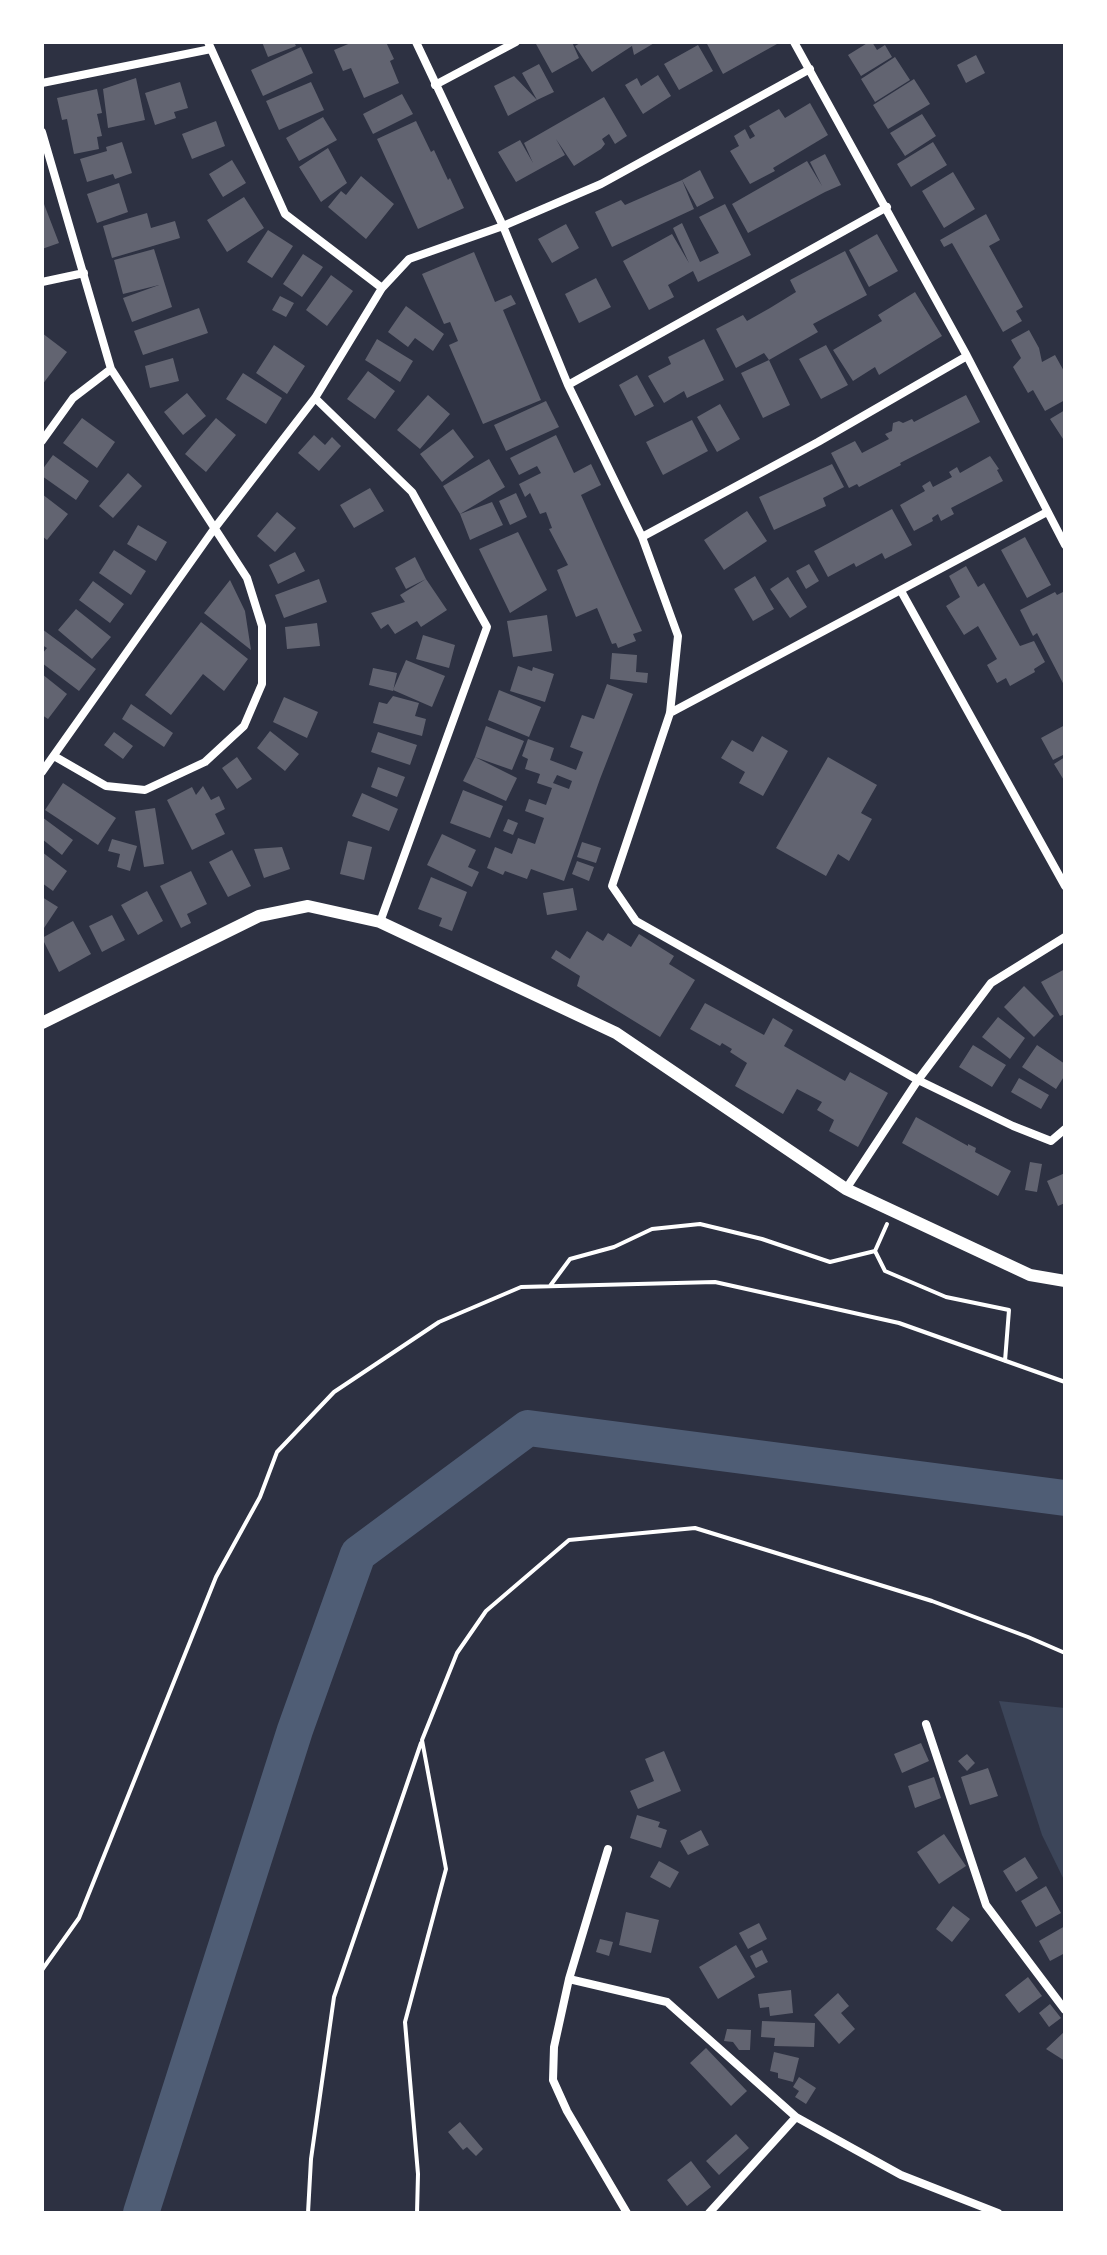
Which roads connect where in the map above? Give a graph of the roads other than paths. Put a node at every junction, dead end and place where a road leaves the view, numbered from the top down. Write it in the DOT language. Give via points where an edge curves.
graph roads {
  1 [pos="416,42"];
  2 [pos="516,42"];
  3 [pos="794,42"];
  4 [pos="210,46"];
  5 [pos="810,69"];
  6 [pos="42,83"];
  7 [pos="435,85"];
  8 [pos="42,132"];
  9 [pos="887,207"];
  10 [pos="503,226"];
  11 [pos="84,273"];
  12 [pos="42,282"];
  13 [pos="382,288"];
  14 [pos="967,356"];
  15 [pos="111,369"];
  16 [pos="568,385"];
  17 [pos="315,398"];
  18 [pos="42,441"];
  19 [pos="1047,512"];
  20 [pos="214,529"];
  21 [pos="642,537"];
  22 [pos="1065,545"];
  23 [pos="901,591"];
  24 [pos="670,713"];
  25 [pos="54,756"];
  26 [pos="42,772"];
  27 [pos="1065,886"];
  28 [pos="380,922"];
  29 [pos="1065,937"];
  30 [pos="42,1023"];
  31 [pos="918,1080"];
  32 [pos="1065,1129"];
  33 [pos="846,1189"];
  34 [pos="1065,1281"];
  35 [pos="926,1724"];
  36 [pos="608,1849"];
  37 [pos="569,1979"];
  38 [pos="1065,2010"];
  39 [pos="796,2117"];
  40 [pos="627,2213"];
  41 [pos="709,2213"];
  42 [pos="998,2213"];
  1 -- 7 [label="street"];
  2 -- 7 [label="street"];
  3 -- 5 [label="street"];
  4 -- 6 [label="street"];
  4 -- 13 [label="street" via="285,214"];
  5 -- 9 [label="street"];
  5 -- 10 [label="street" via="601,184"];
  7 -- 10 [label="street"];
  8 -- 11 [label="street"];
  9 -- 14 [label="street"];
  9 -- 16 [label="street"];
  10 -- 13 [label="street" via="409,259"];
  10 -- 16 [label="street"];
  11 -- 12 [label="street"];
  11 -- 15 [label="street"];
  13 -- 17 [label="street"];
  14 -- 19 [label="street"];
  14 -- 21 [label="street"];
  15 -- 18 [label="street" via="73,398"];
  15 -- 20 [label="street"];
  16 -- 21 [label="street"];
  17 -- 20 [label="street"];
  17 -- 28 [label="street" via="412,492 487,627"];
  19 -- 22 [label="street"];
  19 -- 23 [label="street"];
  20 -- 25 [label="street"];
  20 -- 25 [label="street" via="247,578 262,626 262,684 244,726 205,762 145,790 106,786"];
  21 -- 24 [label="street" via="678,636"];
  23 -- 24 [label="street"];
  23 -- 27 [label="street"];
  24 -- 31 [label="street" via="612,886 636,921"];
  25 -- 26 [label="street"];
  28 -- 30 [label="street" via="308,906 259,916"];
  28 -- 33 [label="street" via="616,1033"];
  29 -- 31 [label="street" via="991,983"];
  31 -- 32 [label="street" via="1051,1141"];
  31 -- 33 [label="street"];
  33 -- 34 [label="street" via="1030,1275"];
  35 -- 38 [label="street" via="986,1905"];
  36 -- 37 [label="street"];
  37 -- 39 [label="street" via="667,2002"];
  37 -- 40 [label="street" via="554,2047 553,2080"];
  39 -- 41 [label="street"];
  39 -- 42 [label="street" via="901,2175"];
}
